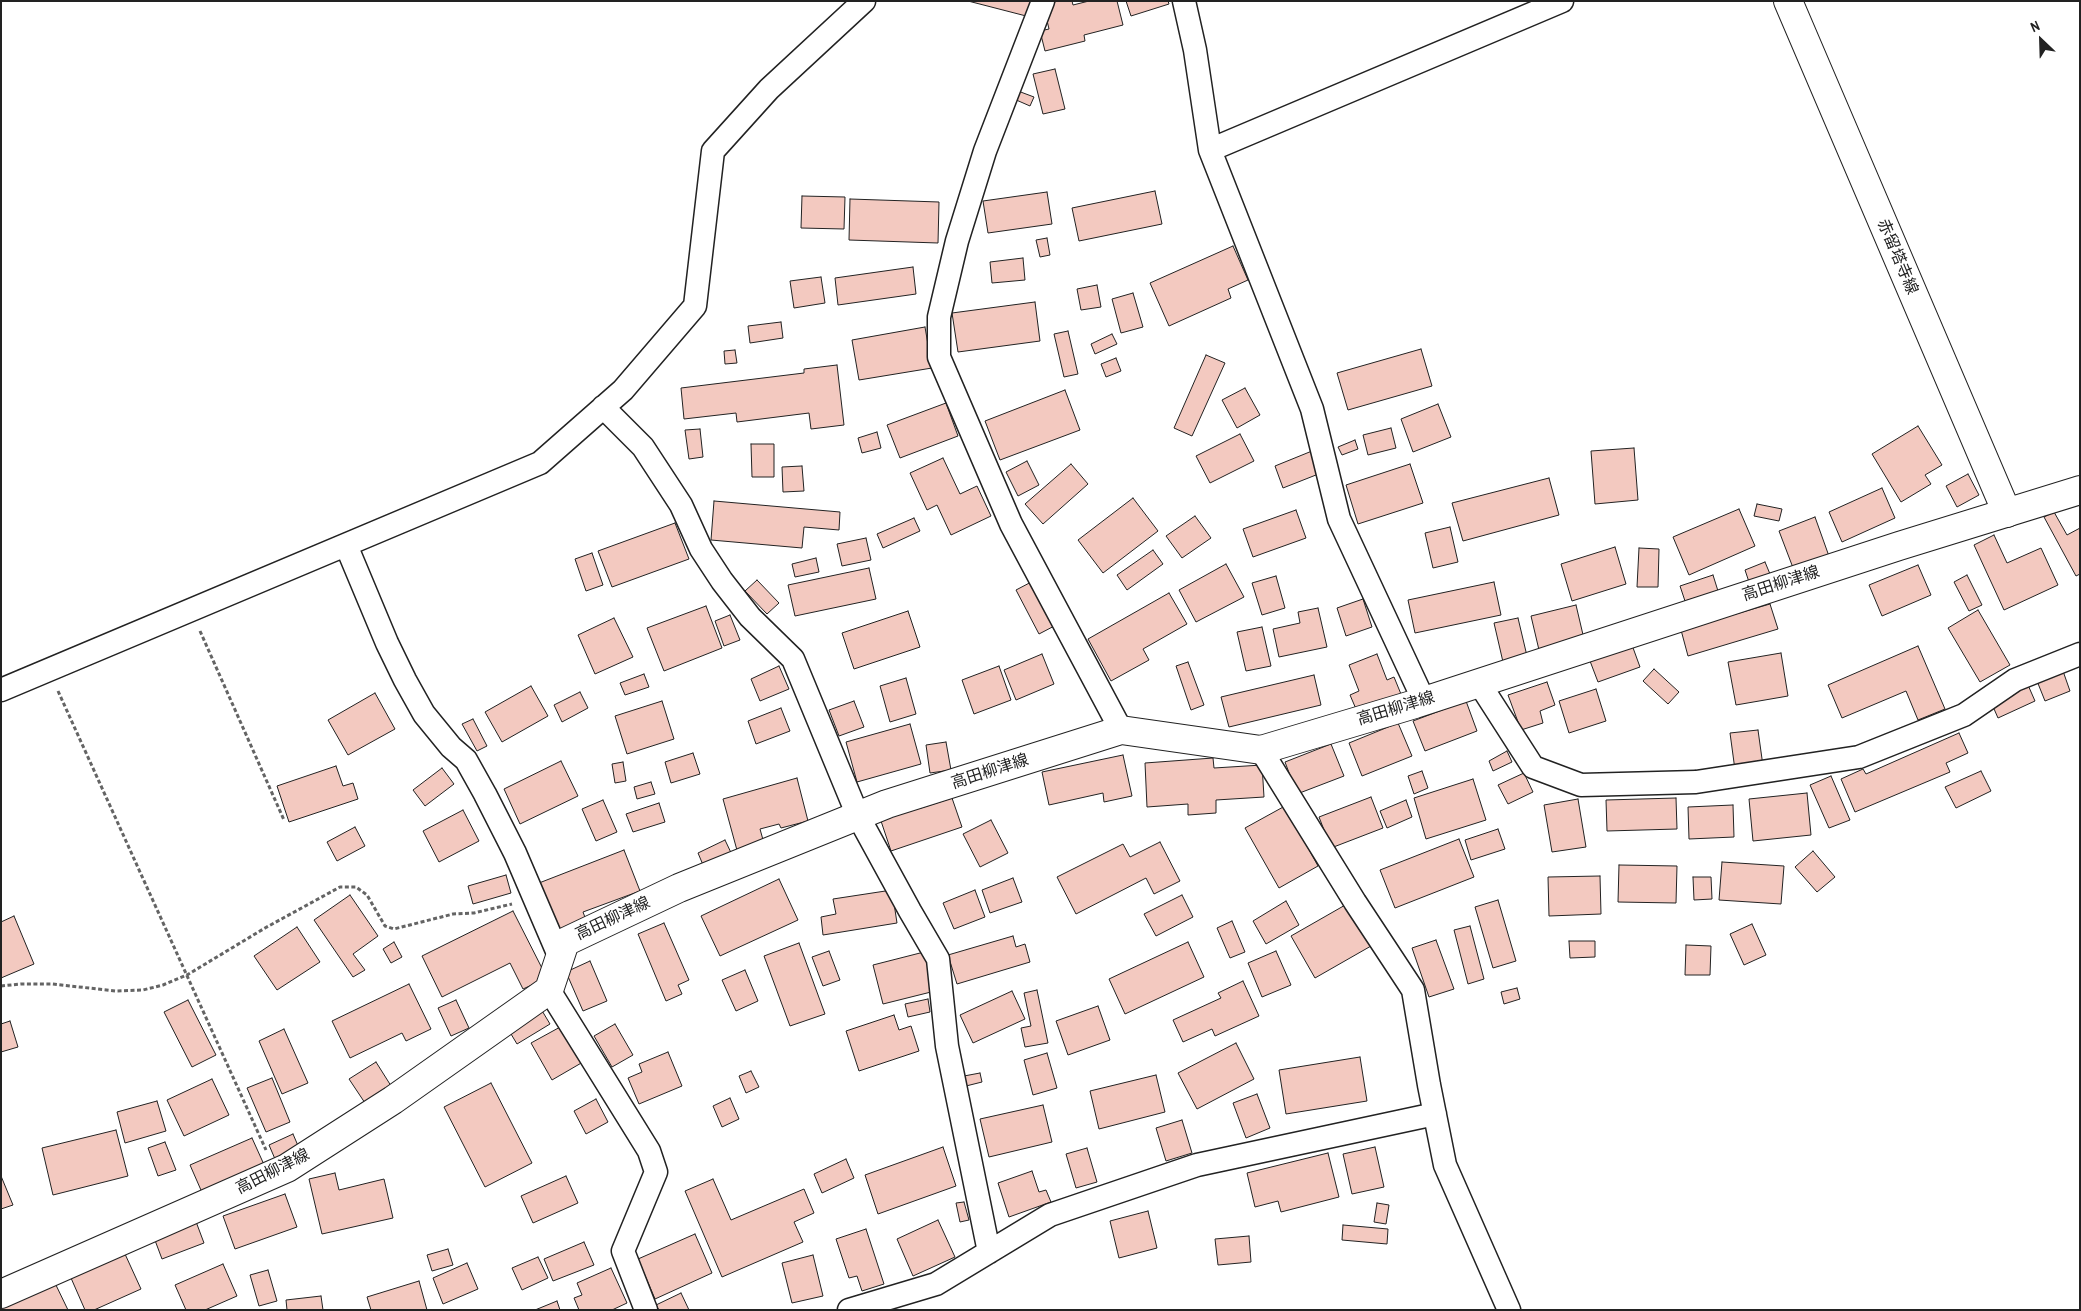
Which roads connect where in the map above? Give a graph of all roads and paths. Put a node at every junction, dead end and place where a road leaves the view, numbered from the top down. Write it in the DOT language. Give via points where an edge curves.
graph roads {
  1 [pos="864,1"];
  2 [pos="1043,1"];
  3 [pos="1184,1"];
  4 [pos="1562,1"];
  5 [pos="1788,1"];
  6 [pos="1210,150"];
  7 [pos="603,407"];
  8 [pos="2080,490"];
  9 [pos="2006,512"];
  10 [pos="346,545"];
  11 [pos="190,610"];
  12 [pos="2080,654"];
  13 [pos="49,670"];
  14 [pos="1479,683"];
  15 [pos="1,690"];
  16 [pos="1424,701"];
  17 [pos="1121,730"];
  18 [pos="1261,750"];
  19 [pos="858,816"];
  20 [pos="284,820"];
  21 [pos="532,897"];
  22 [pos="560,958"];
  23 [pos="187,975"];
  24 [pos="1,986"];
  25 [pos="548,990"];
  26 [pos="1434,1114"];
  27 [pos="277,1173"];
  28 [pos="988,1252"];
  29 [pos="1,1294"];
  30 [pos="646,1310"];
  31 [pos="850,1310"];
  32 [pos="1509,1310"];
  1 -- 7 [label="street" via="769,89 713,151 695,306 623,390"];
  2 -- 17 [label="street" via="985,151 957,241 939,317 940,357 1010,524"];
  3 -- 6 [label="street"];
  4 -- 6 [label="street"];
  5 -- 9 [label="main road, 赤留塔寺線"];
  6 -- 16 [label="street" via="1312,409 1339,519"];
  7 -- 10 [label="street" via="540,463"];
  7 -- 19 [label="street" via="643,447 681,505 701,550 722,581 750,617 793,659"];
  8 -- 9 [label="main road, 高田柳津線"];
  9 -- 14 [label="main road, 高田柳津線"];
  10 -- 11 [label="street"];
  10 -- 21 [label="street" via="405,680 424,714 466,760 515,854"];
  11 -- 13 [label="street"];
  11 -- 20 [label="path"];
  12 -- 14 [label="street" via="2015,680 1964,715 1859,757 1696,782 1581,785 1532,767"];
  13 -- 15 [label="street"];
  13 -- 23 [label="path"];
  14 -- 16 [label="main road, 高田柳津線"];
  16 -- 18 [label="main road, 高田柳津線"];
  17 -- 18 [label="main road, 高田柳津線"];
  17 -- 19 [label="main road, 高田柳津線"];
  18 -- 26 [label="street" via="1413,990"];
  19 -- 22 [label="main road, 高田柳津線" via="679,888 565,942"];
  19 -- 28 [label="street" via="938,959 947,1046"];
  21 -- 22 [label="street"];
  21 -- 23 [label="path" via="499,908 453,914 394,929 385,926 367,895 356,887 340,887"];
  22 -- 25 [label="main road, 高田柳津線"];
  23 -- 24 [label="path" via="143,990 116,991 52,984"];
  23 -- 27 [label="path"];
  25 -- 27 [label="main road, 高田柳津線" via="393,1100"];
  25 -- 30 [label="street" via="649,1151 656,1172 623,1251"];
  26 -- 28 [label="street" via="1198,1165 1050,1214"];
  26 -- 32 [label="street" via="1445,1165"];
  27 -- 29 [label="main road, 高田柳津線"];
  28 -- 31 [label="street" via="936,1284"];
}
